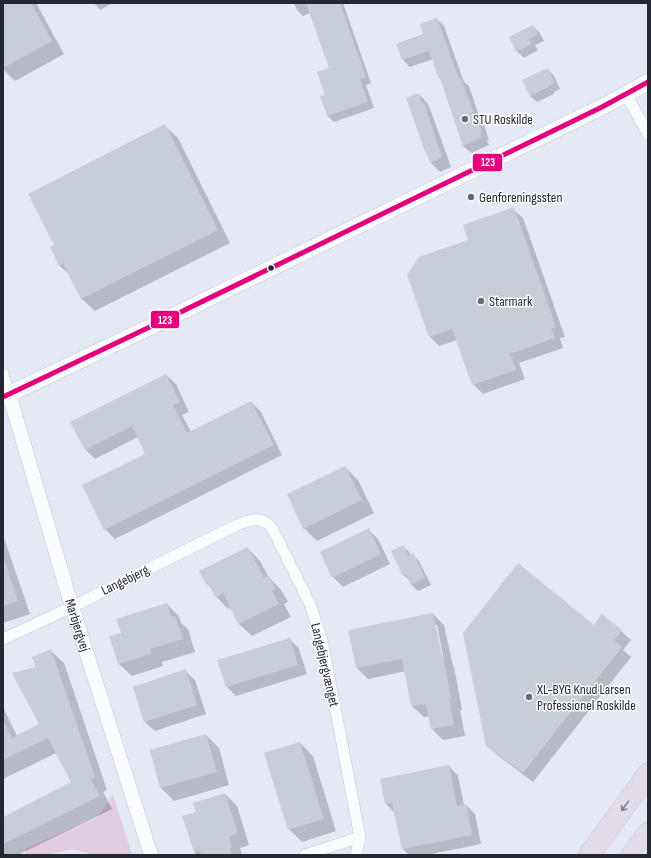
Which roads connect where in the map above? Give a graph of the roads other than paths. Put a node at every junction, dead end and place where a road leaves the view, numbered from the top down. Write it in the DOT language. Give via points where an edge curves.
graph roads {
  1 [pos="648,82"];
  2 [pos="626,94"];
  3 [pos="648,134"];
  4 [pos="3,374"];
  5 [pos="6,396"];
  6 [pos="247,521"];
  7 [pos="72,607"];
  8 [pos="3,639"];
  9 [pos="648,774"];
  10 [pos="648,833"];
  11 [pos="360,837"];
  12 [pos="151,855"];
  13 [pos="304,855"];
  14 [pos="356,855"];
  15 [pos="589,855"];
  16 [pos="632,855"];
  1 -- 2 [label="main road"];
  2 -- 3 [label="street"];
  2 -- 5 [label="main road"];
  4 -- 5 [label="street"];
  5 -- 7 [label="street, Marbjergvej"];
  6 -- 7 [label="street, Langebjerg"];
  6 -- 11 [label="street, Langebjergvænget" via="262,520 272,528 312,609 322,640"];
  7 -- 8 [label="street, Langebjerg"];
  7 -- 12 [label="street, Marbjergvej"];
  9 -- 15 [label="highway, one-way"];
  10 -- 16 [label="highway"];
  11 -- 13 [label="street"];
  11 -- 14 [label="street, Langebjergvænget"];
}
